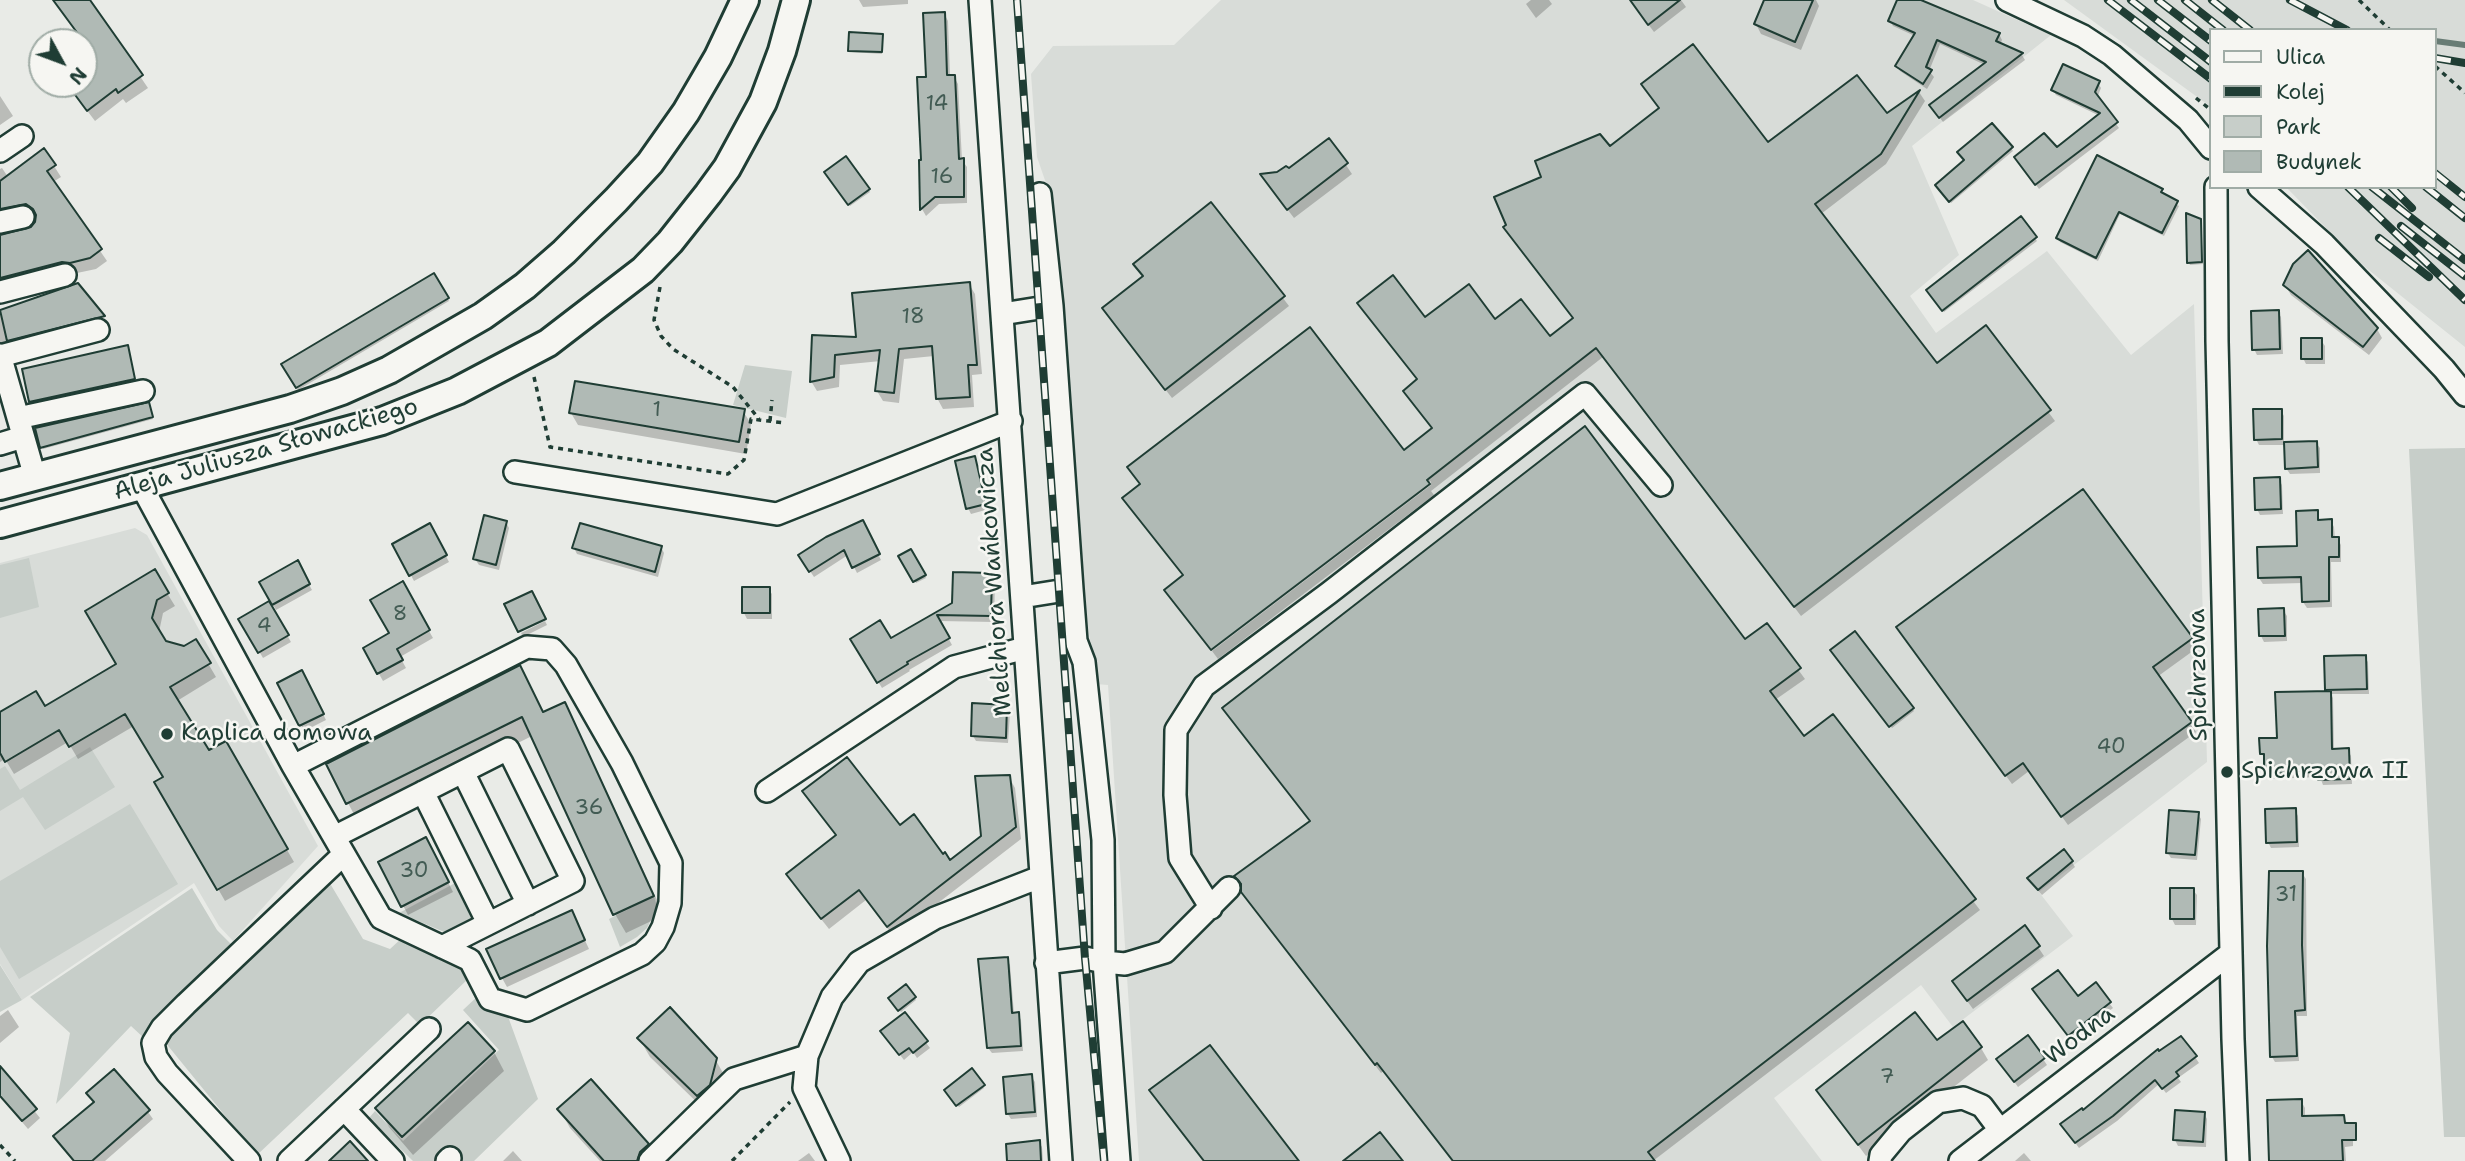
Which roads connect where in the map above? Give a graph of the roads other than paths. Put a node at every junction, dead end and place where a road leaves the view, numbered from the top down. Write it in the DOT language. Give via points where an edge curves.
graph roads {
  1 [pos="745,0"];
  2 [pos="796,0"];
  3 [pos="980,0"];
  4 [pos="2007,0"];
  5 [pos="22,136"];
  6 [pos="2210,146"];
  7 [pos="0,151"];
  8 [pos="2216,189"];
  9 [pos="2261,189"];
  10 [pos="1040,194"];
  11 [pos="23,217"];
  12 [pos="0,222"];
  13 [pos="65,275"];
  14 [pos="0,292"];
  15 [pos="1052,306"];
  16 [pos="1002,314"];
  17 [pos="98,330"];
  18 [pos="0,356"];
  19 [pos="143,391"];
  20 [pos="2465,395"];
  21 [pos="1011,421"];
  22 [pos="21,427"];
  23 [pos="0,444"];
  24 [pos="515,472"];
  25 [pos="35,477"];
  26 [pos="1661,485"];
  27 [pos="0,486"];
  28 [pos="142,487"];
  29 [pos="0,524"];
  30 [pos="1072,589"];
  31 [pos="1022,597"];
  32 [pos="1025,648"];
  33 [pos="293,766"];
  34 [pos="463,772"];
  35 [pos="767,791"];
  36 [pos="423,792"];
  37 [pos="339,845"];
  38 [pos="1040,877"];
  39 [pos="1229,888"];
  40 [pos="528,904"];
  41 [pos="1210,908"];
  42 [pos="488,923"];
  43 [pos="442,947"];
  44 [pos="2231,953"];
  45 [pos="1104,962"];
  46 [pos="1046,963"];
  47 [pos="429,1029"];
  48 [pos="807,1056"];
  49 [pos="344,1109"];
  50 [pos="2000,1130"];
  51 [pos="249,1161"];
  52 [pos="289,1161"];
  53 [pos="393,1161"];
  54 [pos="650,1161"];
  55 [pos="839,1161"];
  56 [pos="1061,1161"];
  57 [pos="1119,1161"];
  58 [pos="1880,1161"];
  59 [pos="1960,1161"];
  60 [pos="2238,1161"];
  1 -- 25 [label="main road, Aleja Juliusza Słowackiego" via="686,112 650,163 564,252 483,316 389,370 342,391 277,413"];
  2 -- 28 [label="main road, Aleja Juliusza Słowackiego" via="763,102 727,168 694,214 643,270 580,320 502,368 392,417"];
  3 -- 16 [label="street, Melchiora Wańkowicza"];
  4 -- 6 [label="street" via="2112,55 2188,120"];
  5 -- 7 [label="street"];
  8 -- 44 [label="street, Spichrzowa"];
  9 -- 20 [label="street" via="2324,244"];
  10 -- 15 [label="street"];
  11 -- 12 [label="street"];
  13 -- 14 [label="street"];
  15 -- 16 [label="street"];
  15 -- 30 [label="street"];
  16 -- 21 [label="street, Melchiora Wańkowicza"];
  17 -- 18 [label="street"];
  18 -- 22 [label="street"];
  19 -- 22 [label="street"];
  21 -- 24 [label="street" via="777,514"];
  21 -- 31 [label="street, Melchiora Wańkowicza"];
  22 -- 23 [label="street"];
  22 -- 25 [label="street"];
  25 -- 27 [label="main road, Aleja Juliusza Słowackiego"];
  26 -- 41 [label="street" via="1585,394 1204,687 1176,730 1175,795 1180,858"];
  28 -- 29 [label="main road, Aleja Juliusza Słowackiego"];
  28 -- 33 [label="street"];
  30 -- 31 [label="street"];
  30 -- 45 [label="street" via="1103,840"];
  31 -- 32 [label="street, Melchiora Wańkowicza"];
  32 -- 35 [label="street" via="954,667"];
  32 -- 38 [label="street, Melchiora Wańkowicza"];
  33 -- 37 [label="street"];
  33 -- 43 [label="street" via="527,648 552,649 566,665 622,763 671,863 670,903 663,927 642,954 527,1010 490,999 470,960"];
  34 -- 36 [label="street"];
  34 -- 40 [label="street"];
  34 -- 40 [label="street" via="508,749 573,881"];
  36 -- 37 [label="street"];
  36 -- 42 [label="street"];
  37 -- 43 [label="street" via="381,918"];
  37 -- 51 [label="street" via="162,1028 153,1043 167,1073"];
  38 -- 46 [label="street, Melchiora Wańkowicza"];
  38 -- 48 [label="street" via="935,918 859,962 832,998"];
  39 -- 41 [label="street"];
  40 -- 42 [label="street"];
  41 -- 45 [label="street" via="1165,952 1125,964"];
  42 -- 43 [label="street"];
  44 -- 50 [label="street, Wodna"];
  44 -- 60 [label="street, Spichrzowa"];
  45 -- 46 [label="street" via="1085,958"];
  45 -- 57 [label="street"];
  46 -- 56 [label="street, Melchiora Wańkowicza"];
  47 -- 49 [label="street"];
  48 -- 54 [label="street" via="734,1079"];
  48 -- 55 [label="street" via="803,1088"];
  49 -- 52 [label="street"];
  49 -- 53 [label="street"];
  50 -- 58 [label="street" via="1983,1106 1963,1098 1938,1102 1901,1131"];
  50 -- 59 [label="street, Wodna"];
}
